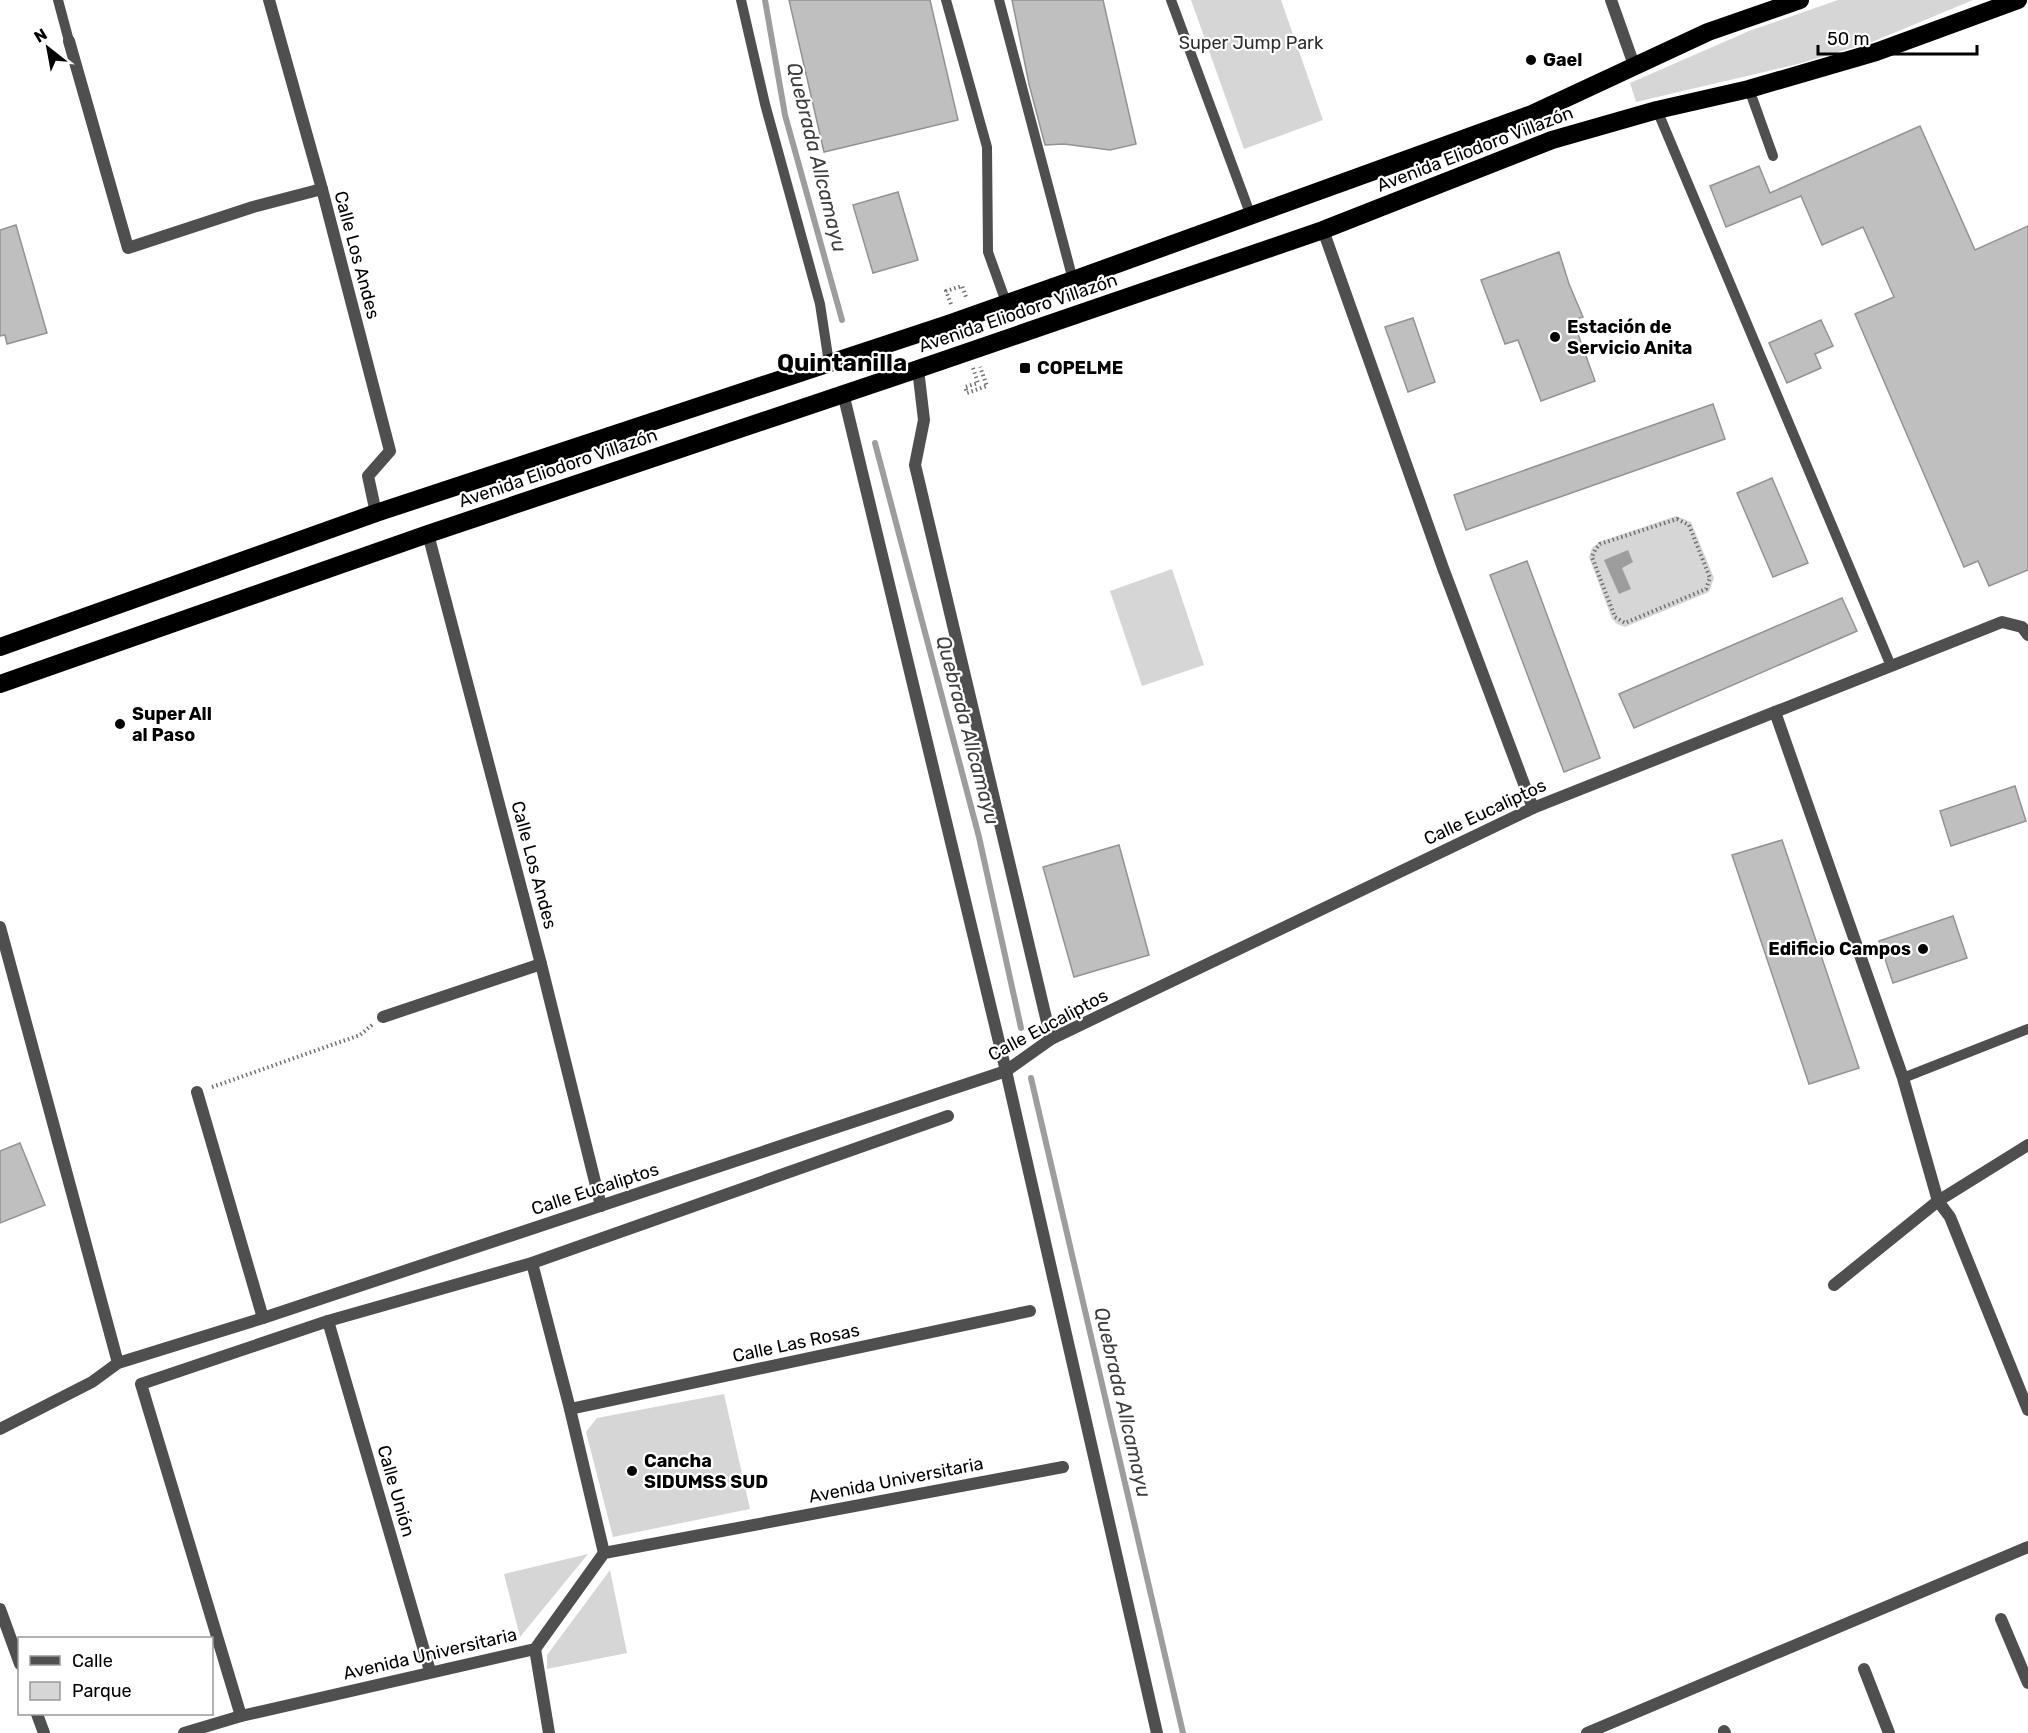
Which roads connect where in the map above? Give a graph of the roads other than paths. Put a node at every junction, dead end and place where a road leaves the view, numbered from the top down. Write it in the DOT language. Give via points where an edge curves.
graph roads {
  1 [pos="58,0"];
  2 [pos="269,0"];
  3 [pos="741,0"];
  4 [pos="946,0"];
  5 [pos="999,0"];
  6 [pos="1171,0"];
  7 [pos="1611,0"];
  8 [pos="1800,0"];
  9 [pos="2018,0"];
  10 [pos="69,41"];
  11 [pos="1634,65"];
  12 [pos="1749,89"];
  13 [pos="1657,110"];
  14 [pos="1773,156"];
  15 [pos="322,189"];
  16 [pos="1251,216"];
  17 [pos="1323,230"];
  18 [pos="1073,280"];
  19 [pos="1006,302"];
  20 [pos="829,363"];
  21 [pos="918,369"];
  22 [pos="843,393"];
  23 [pos="376,513"];
  24 [pos="428,534"];
  25 [pos="2025,631"];
  26 [pos="0,647"];
  27 [pos="1891,666"];
  28 [pos="0,684"];
  29 [pos="1775,712"];
  30 [pos="1533,808"];
  31 [pos="0,927"];
  32 [pos="541,964"];
  33 [pos="383,1017"];
  34 [pos="2028,1029"];
  35 [pos="1051,1039"];
  36 [pos="1006,1071"];
  37 [pos="1903,1078"];
  38 [pos="197,1092"];
  39 [pos="948,1116"];
  40 [pos="2028,1145"];
  41 [pos="1938,1201"];
  42 [pos="601,1206"];
  43 [pos="532,1263"];
  44 [pos="1834,1285"];
  45 [pos="1030,1311"];
  46 [pos="263,1318"];
  47 [pos="328,1320"];
  48 [pos="118,1363"];
  49 [pos="570,1409"];
  50 [pos="2028,1410"];
  51 [pos="0,1429"];
  52 [pos="1063,1467"];
  53 [pos="2028,1547"];
  54 [pos="604,1552"];
  55 [pos="0,1609"];
  56 [pos="2001,1619"];
  57 [pos="535,1649"];
  58 [pos="18,1658"];
  59 [pos="1864,1669"];
  60 [pos="430,1671"];
  61 [pos="2028,1683"];
  62 [pos="38,1715"];
  63 [pos="241,1716"];
  64 [pos="44,1733"];
  65 [pos="184,1733"];
  66 [pos="549,1733"];
  67 [pos="1157,1733"];
  68 [pos="1587,1733"];
  69 [pos="1889,1733"];
  1 -- 10 [label="lane"];
  2 -- 15 [label="street, Calle Los Andes"];
  3 -- 20 [label="lane" via="820,304"];
  4 -- 19 [label="lane" via="987,147 987,252"];
  5 -- 18 [label="lane"];
  6 -- 16 [label="lane"];
  7 -- 11 [label="street"];
  8 -- 11 [label="highway, Avenida Eliodoro Villazón" via="1708,32"];
  9 -- 12 [label="highway, Avenida Eliodoro Villazón" via="1876,52"];
  10 -- 15 [label="street" via="128,248"];
  11 -- 16 [label="highway, Avenida Eliodoro Villazón" via="1532,114"];
  12 -- 13 [label="highway, Avenida Eliodoro Villazón"];
  12 -- 14 [label="lane"];
  13 -- 17 [label="highway, Avenida Eliodoro Villazón" via="1552,140"];
  13 -- 27 [label="lane"];
  15 -- 23 [label="street, Calle Los Andes" via="390,451 368,476"];
  16 -- 18 [label="highway, Avenida Eliodoro Villazón"];
  17 -- 21 [label="highway, Avenida Eliodoro Villazón"];
  17 -- 30 [label="street"];
  18 -- 19 [label="highway, Avenida Eliodoro Villazón"];
  19 -- 20 [label="highway, Avenida Eliodoro Villazón"];
  20 -- 23 [label="highway, Avenida Eliodoro Villazón"];
  21 -- 22 [label="highway, Avenida Eliodoro Villazón"];
  21 -- 35 [label="street" via="924,420 915,465"];
  22 -- 24 [label="highway, Avenida Eliodoro Villazón"];
  22 -- 36 [label="street"];
  23 -- 26 [label="highway, Avenida Eliodoro Villazón"];
  24 -- 28 [label="highway, Avenida Eliodoro Villazón"];
  24 -- 32 [label="street, Calle Los Andes"];
  25 -- 27 [label="street, Calle Eucaliptos" via="2002,622"];
  27 -- 29 [label="street, Calle Eucaliptos"];
  29 -- 30 [label="street, Calle Eucaliptos"];
  29 -- 37 [label="street"];
  30 -- 35 [label="street, Calle Eucaliptos"];
  31 -- 48 [label="street"];
  32 -- 33 [label="street"];
  32 -- 42 [label="street, Calle Los Andes"];
  34 -- 37 [label="lane"];
  35 -- 36 [label="street, Calle Eucaliptos"];
  36 -- 42 [label="street, Calle Eucaliptos"];
  36 -- 67 [label="street"];
  37 -- 41 [label="street"];
  38 -- 46 [label="street"];
  39 -- 43 [label="street"];
  40 -- 41 [label="street"];
  41 -- 44 [label="street"];
  41 -- 50 [label="street" via="1950,1217"];
  42 -- 46 [label="street, Calle Eucaliptos"];
  43 -- 47 [label="street"];
  43 -- 49 [label="street"];
  45 -- 49 [label="street, Calle Las Rosas"];
  46 -- 48 [label="street, Calle Eucaliptos"];
  47 -- 60 [label="street, Calle Unión"];
  47 -- 63 [label="street" via="141,1384"];
  48 -- 51 [label="street, Calle Eucaliptos" via="92,1382"];
  49 -- 54 [label="street"];
  52 -- 54 [label="street, Avenida Universitaria"];
  53 -- 68 [label="street"];
  54 -- 57 [label="street, Avenida Universitaria"];
  55 -- 58 [label="street"];
  56 -- 61 [label="street"];
  57 -- 60 [label="street, Avenida Universitaria"];
  57 -- 66 [label="street"];
  59 -- 69 [label="street"];
  60 -- 63 [label="street, Avenida Universitaria"];
  62 -- 64 [label="street"];
  63 -- 65 [label="street, Avenida Universitaria"];
}
